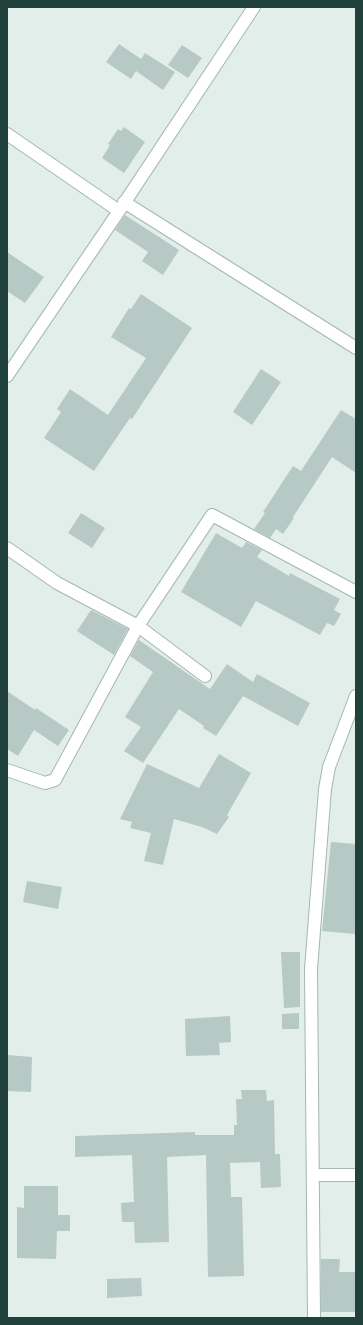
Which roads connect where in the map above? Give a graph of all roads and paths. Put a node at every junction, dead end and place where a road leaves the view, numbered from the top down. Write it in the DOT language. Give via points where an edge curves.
graph roads {
  1 [pos="254,7"];
  2 [pos="9,140"];
  3 [pos="122,206"];
  4 [pos="356,348"];
  5 [pos="7,376"];
  6 [pos="7,548"];
  7 [pos="356,592"];
  8 [pos="138,626"];
  9 [pos="205,676"];
  10 [pos="356,696"];
  11 [pos="7,770"];
  12 [pos="313,1175"];
  13 [pos="356,1175"];
  14 [pos="314,1318"];
  1 -- 3 [label="street"];
  2 -- 3 [label="street"];
  3 -- 4 [label="street"];
  3 -- 5 [label="street"];
  6 -- 8 [label="street" via="57,583"];
  7 -- 8 [label="street" via="212,514"];
  8 -- 9 [label="street"];
  8 -- 11 [label="street" via="55,780 45,783"];
  10 -- 12 [label="street" via="329,767 325,789 311,968"];
  12 -- 13 [label="street"];
  12 -- 14 [label="street"];
}
